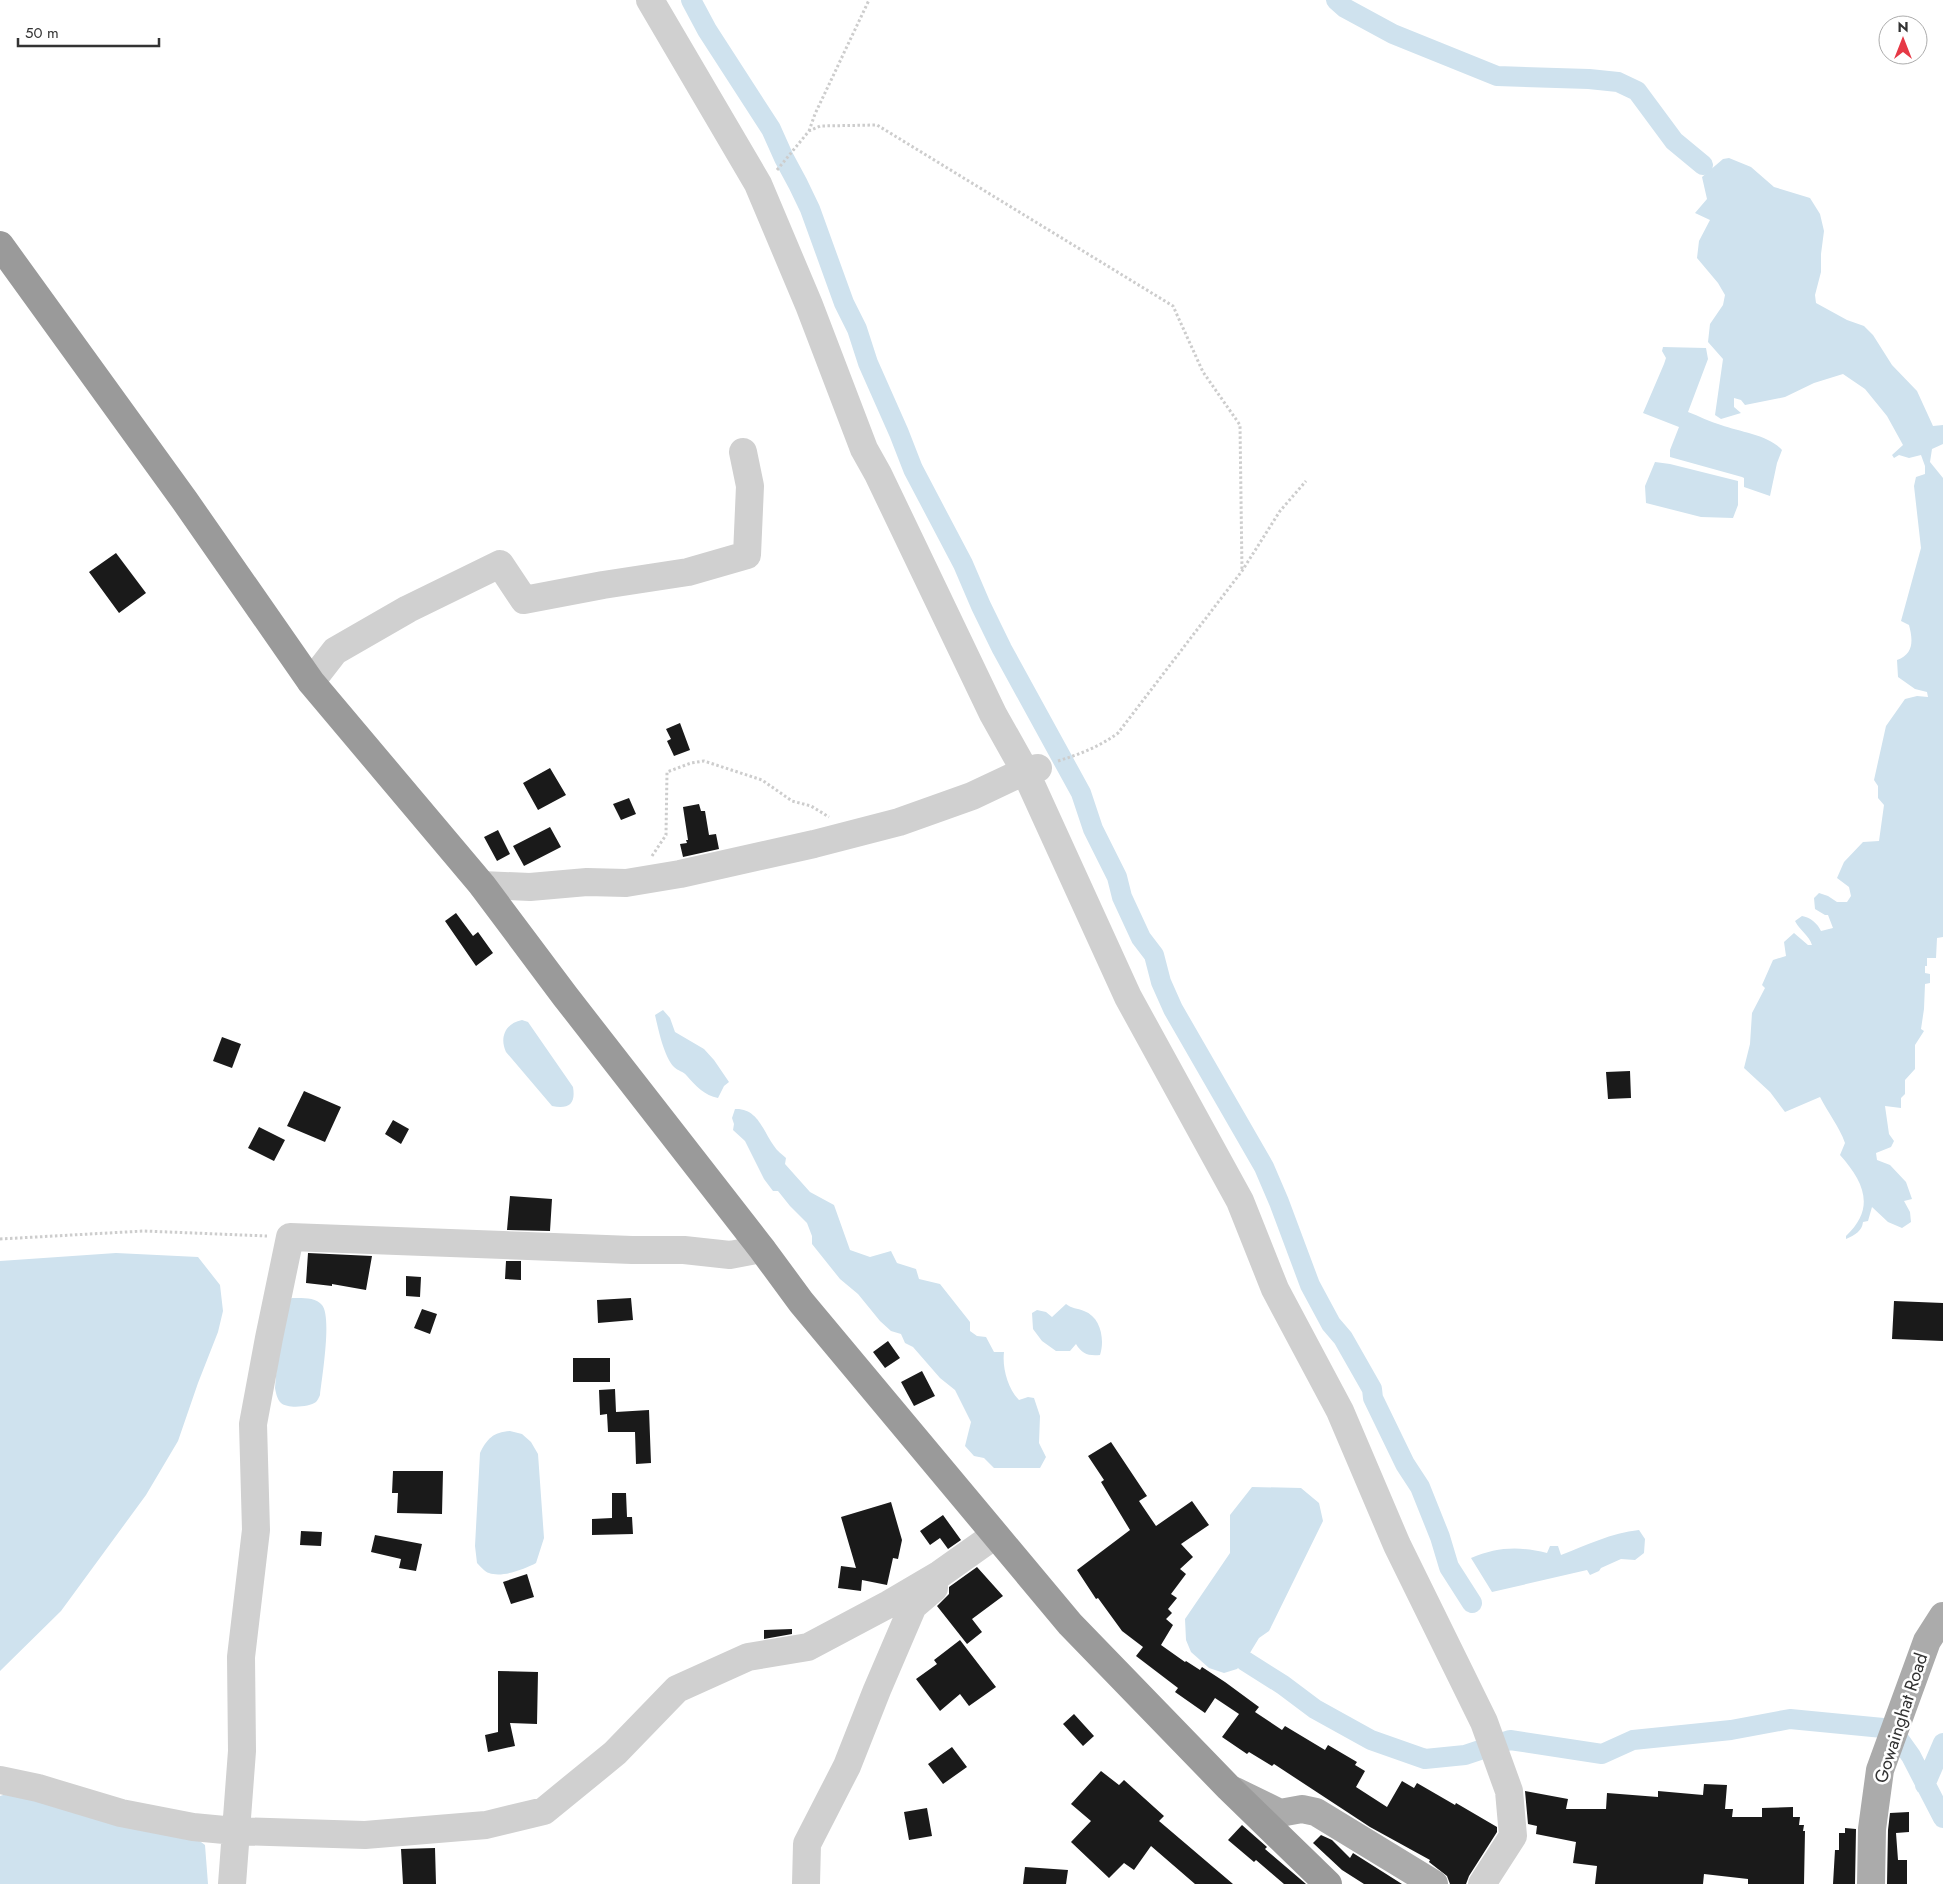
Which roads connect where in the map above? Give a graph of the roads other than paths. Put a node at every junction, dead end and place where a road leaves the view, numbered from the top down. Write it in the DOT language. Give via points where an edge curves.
graph roads {
  1 [pos="650,0"];
  2 [pos="6,253"];
  3 [pos="743,452"];
  4 [pos="312,682"];
  5 [pos="1032,770"];
  6 [pos="482,885"];
  7 [pos="762,1249"];
  8 [pos="995,1534"];
  9 [pos="1943,1616"];
  10 [pos="0,1780"];
  11 [pos="1229,1788"];
  12 [pos="235,1831"];
  13 [pos="232,1884"];
  14 [pos="806,1884"];
  15 [pos="1328,1884"];
  16 [pos="1434,1884"];
  17 [pos="1482,1884"];
  18 [pos="1871,1884"];
  1 -- 5 [label="street" via="758,184 864,449 993,714"];
  2 -- 4 [label="highway"];
  3 -- 4 [label="street" via="750,486 747,556 688,572 524,600 500,564 408,608 334,651"];
  4 -- 6 [label="highway"];
  5 -- 6 [label="street" via="899,822 680,874 626,884"];
  5 -- 17 [label="street" via="1128,997 1240,1201 1276,1289 1340,1411 1398,1545 1484,1722 1509,1791 1513,1836"];
  6 -- 7 [label="highway"];
  7 -- 8 [label="highway" via="801,1302"];
  7 -- 12 [label="street" via="730,1255 684,1250 290,1237 254,1424 256,1530 241,1657 242,1751"];
  8 -- 11 [label="highway" via="1070,1624"];
  8 -- 12 [label="street" via="940,1574 808,1647 748,1656 677,1689 615,1753 544,1811 486,1825 365,1835"];
  8 -- 14 [label="street" via="913,1606 847,1766 807,1844"];
  9 -- 18 [label="main road, Gowainghat Road" via="1927,1641 1880,1770 1872,1829"];
  10 -- 12 [label="street" via="122,1813 193,1827"];
  11 -- 15 [label="highway"];
  11 -- 16 [label="main road" via="1280,1813 1302,1809 1316,1812"];
  12 -- 13 [label="street"];
}
